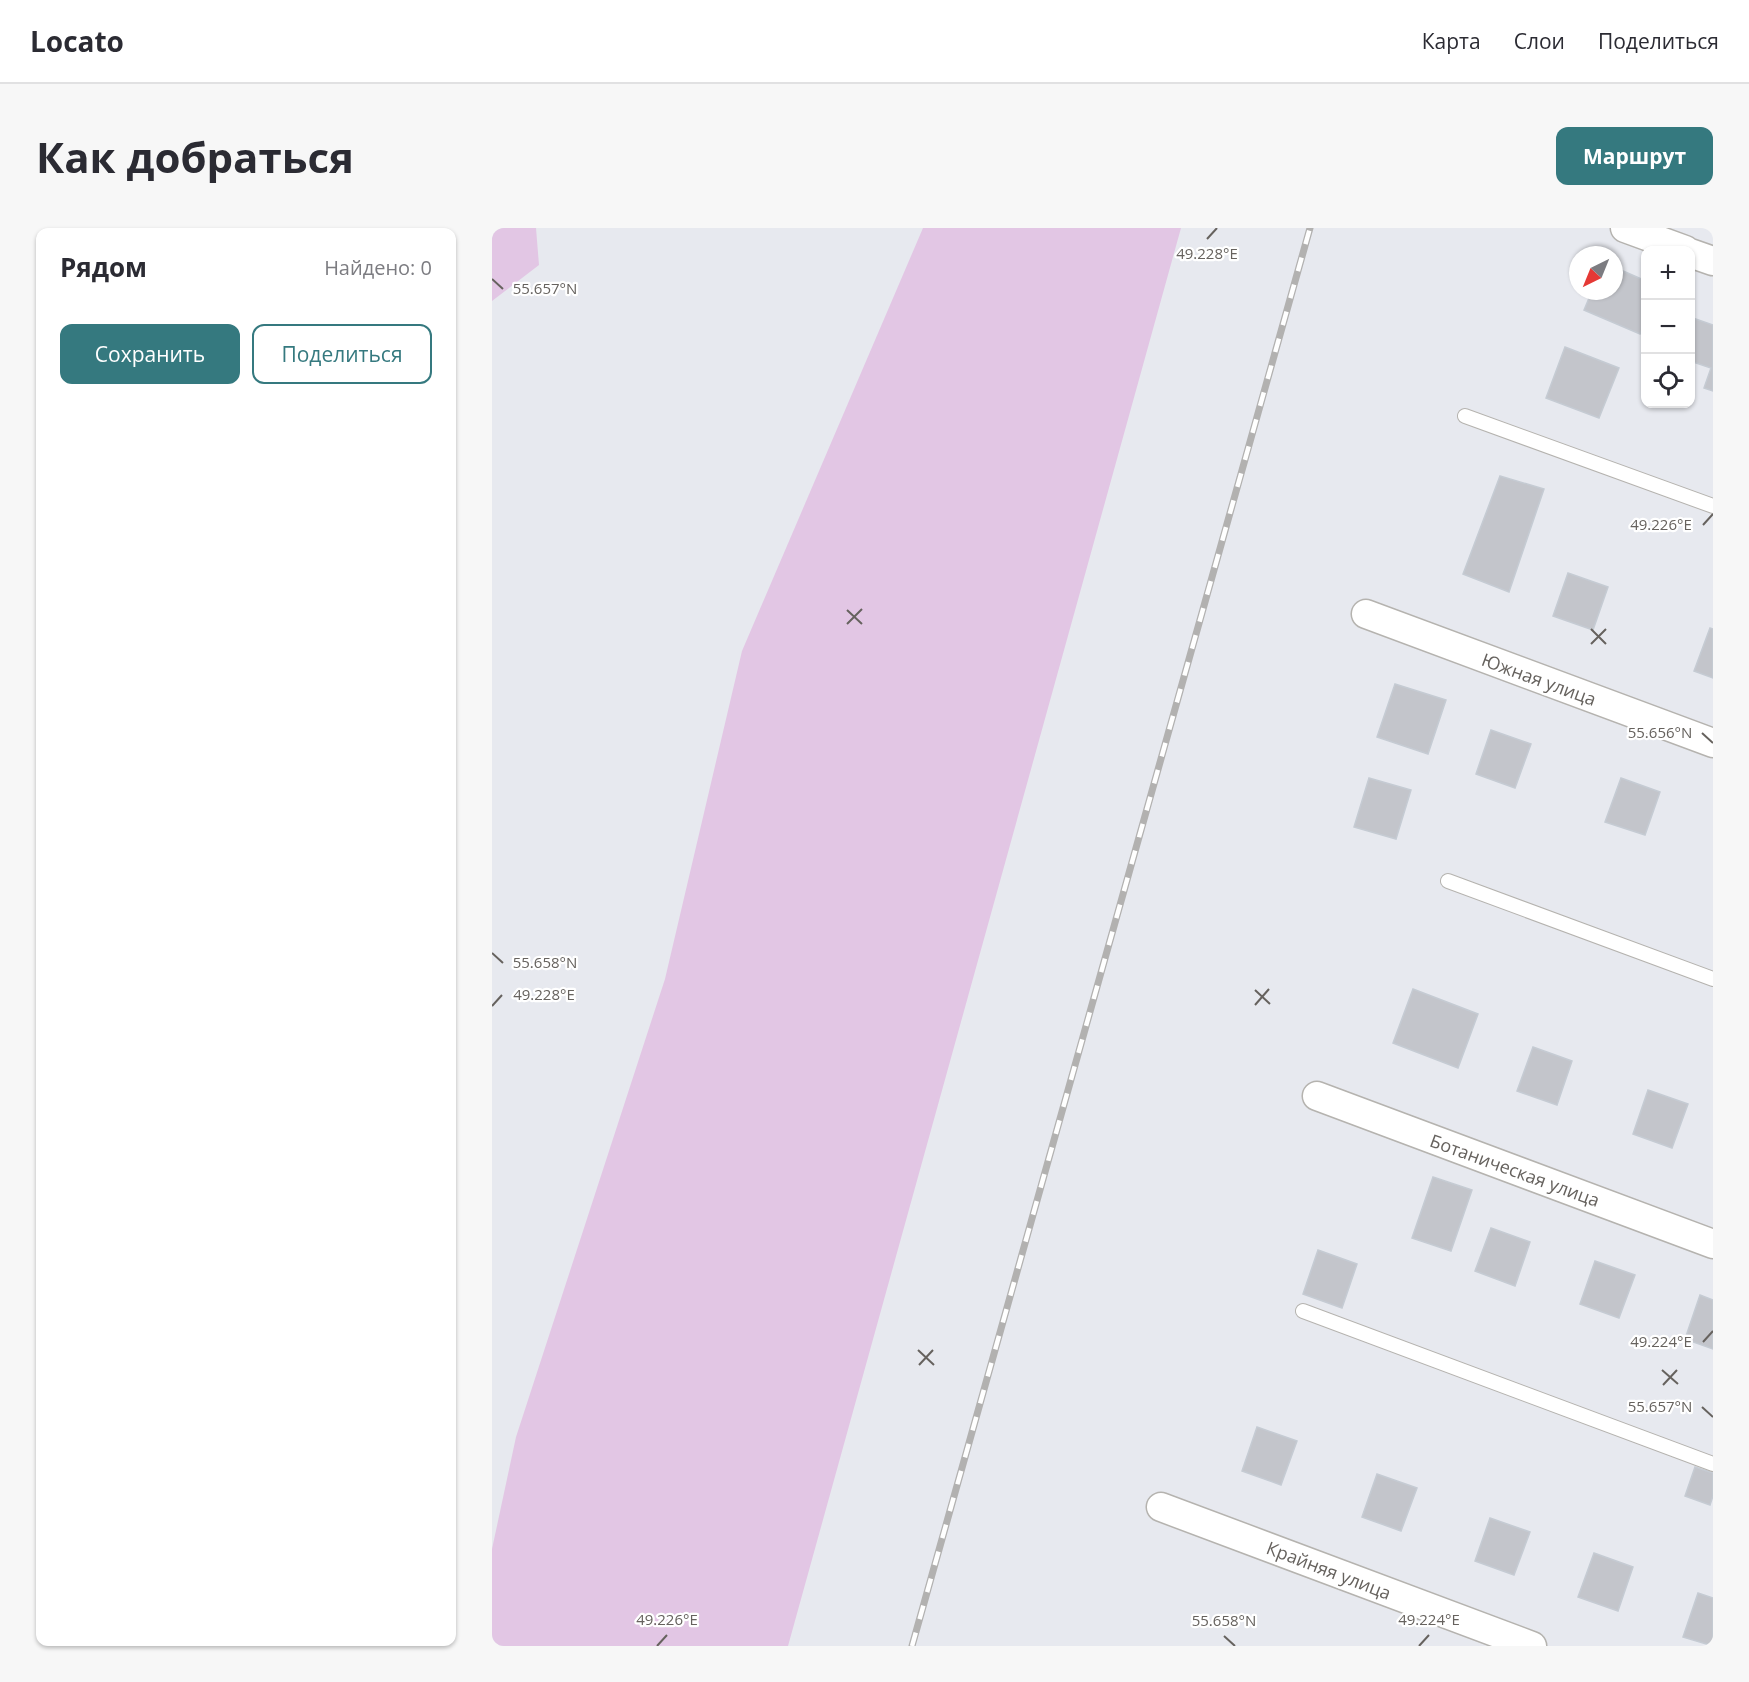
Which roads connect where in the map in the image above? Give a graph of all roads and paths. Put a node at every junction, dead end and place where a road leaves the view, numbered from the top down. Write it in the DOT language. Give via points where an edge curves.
graph roads {
  1 [pos="1625,228"];
  2 [pos="1673,246"];
  3 [pos="1695,255"];
  4 [pos="1713,261"];
  5 [pos="1465,416"];
  6 [pos="1713,506"];
  7 [pos="1366,614"];
  8 [pos="1713,743"];
  9 [pos="1448,881"];
  10 [pos="1713,979"];
  11 [pos="1317,1096"];
  12 [pos="1713,1244"];
  13 [pos="1303,1311"];
  14 [pos="1713,1464"];
  15 [pos="1161,1507"];
  16 [pos="1532,1646"];
  1 -- 2 [label="street"];
  3 -- 4 [label="street"];
  5 -- 6 [label="lane"];
  7 -- 8 [label="street, Южная улица"];
  9 -- 10 [label="lane"];
  11 -- 12 [label="street, Ботаническая улица"];
  13 -- 14 [label="lane"];
  15 -- 16 [label="street, Крайняя улица"];
}
